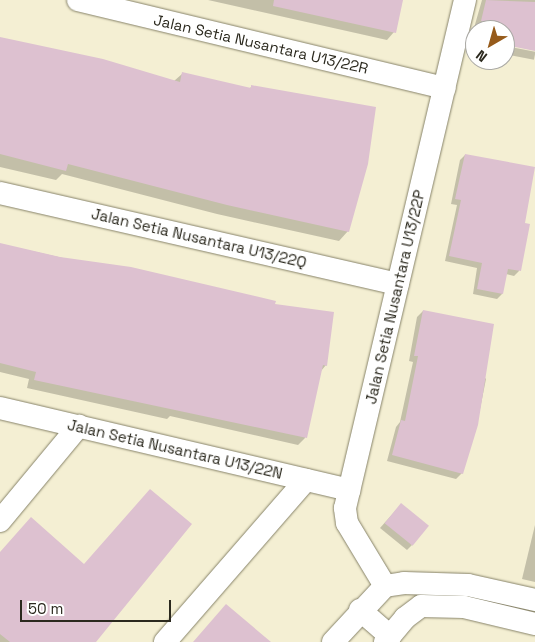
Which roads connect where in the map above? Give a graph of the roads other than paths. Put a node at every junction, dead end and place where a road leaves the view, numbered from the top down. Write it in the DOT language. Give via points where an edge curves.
graph roads {
  1 [pos="78,0"];
  2 [pos="465,0"];
  3 [pos="444,88"];
  4 [pos="0,193"];
  5 [pos="398,284"];
  6 [pos="0,408"];
  7 [pos="79,426"];
  8 [pos="306,480"];
  9 [pos="350,490"];
  10 [pos="0,521"];
  11 [pos="395,584"];
  12 [pos="535,600"];
  13 [pos="421,606"];
  14 [pos="360,610"];
  15 [pos="535,624"];
  16 [pos="388,639"];
  17 [pos="165,642"];
  18 [pos="334,642"];
  1 -- 3 [label="street, Jalan Setia Nusantara U13/22R"];
  2 -- 3 [label="street, Jalan Setia Nusantara U13/22P"];
  3 -- 5 [label="street, Jalan Setia Nusantara U13/22P"];
  4 -- 5 [label="street, Jalan Setia Nusantara U13/22Q"];
  5 -- 9 [label="street, Jalan Setia Nusantara U13/22P"];
  6 -- 7 [label="street, Jalan Setia Nusantara U13/22N"];
  7 -- 8 [label="street, Jalan Setia Nusantara U13/22N"];
  7 -- 10 [label="street"];
  8 -- 9 [label="street, Jalan Setia Nusantara U13/22N"];
  8 -- 17 [label="street"];
  9 -- 11 [label="street, Jalan Setia Nusantara U13/22P" via="345,508 347,523"];
  11 -- 12 [label="street" via="468,586"];
  11 -- 13 [label="street, Jalan Setia Nusantara U13/22P"];
  11 -- 14 [label="street"];
  13 -- 15 [label="street" via="464,607"];
  13 -- 16 [label="street"];
  14 -- 16 [label="street"];
  14 -- 18 [label="street"];
}
